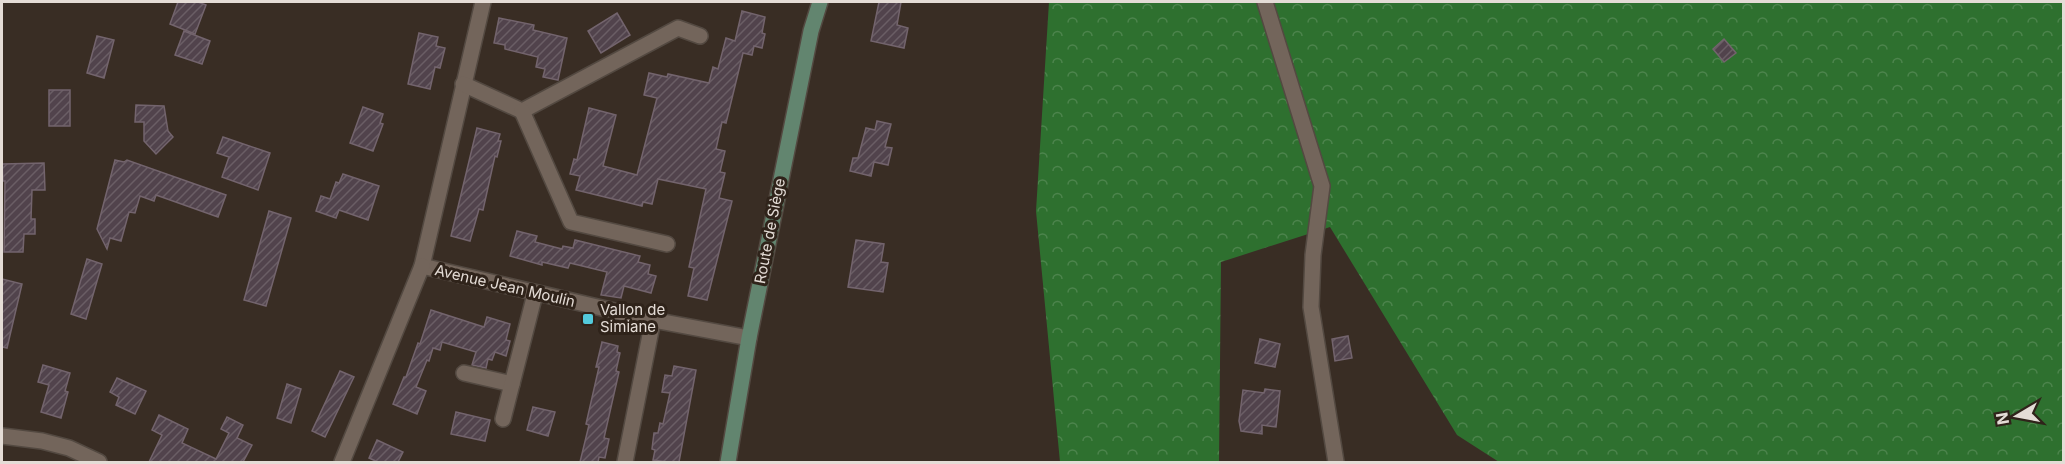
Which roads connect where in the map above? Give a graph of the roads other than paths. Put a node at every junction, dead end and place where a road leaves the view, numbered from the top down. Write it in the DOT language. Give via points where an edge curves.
graph roads {
  1 [pos="483,2"];
  2 [pos="820,2"];
  3 [pos="1265,2"];
  4 [pos="700,36"];
  5 [pos="463,84"];
  6 [pos="522,111"];
  7 [pos="667,244"];
  8 [pos="422,266"];
  9 [pos="535,294"];
  10 [pos="653,320"];
  11 [pos="749,338"];
  12 [pos="464,373"];
  13 [pos="512,384"];
  14 [pos="503,419"];
  15 [pos="2,436"];
  16 [pos="99,462"];
  17 [pos="342,462"];
  18 [pos="625,462"];
  19 [pos="728,462"];
  20 [pos="1336,462"];
  1 -- 5 [label="street, Avenue Jean Moulin"];
  2 -- 11 [label="street, Route de Siège"];
  3 -- 20 [label="street" via="1322,186 1311,307"];
  4 -- 6 [label="street" via="678,28"];
  5 -- 6 [label="street"];
  5 -- 8 [label="street, Avenue Jean Moulin"];
  6 -- 7 [label="street" via="571,222"];
  8 -- 9 [label="street, Avenue Jean Moulin"];
  8 -- 17 [label="street"];
  9 -- 10 [label="street, Avenue Jean Moulin"];
  9 -- 13 [label="street"];
  10 -- 11 [label="street, Avenue Jean Moulin"];
  10 -- 18 [label="street"];
  11 -- 19 [label="street, Route de Siège"];
  12 -- 13 [label="street"];
  13 -- 14 [label="street"];
  15 -- 16 [label="street" via="69,448"];
}
